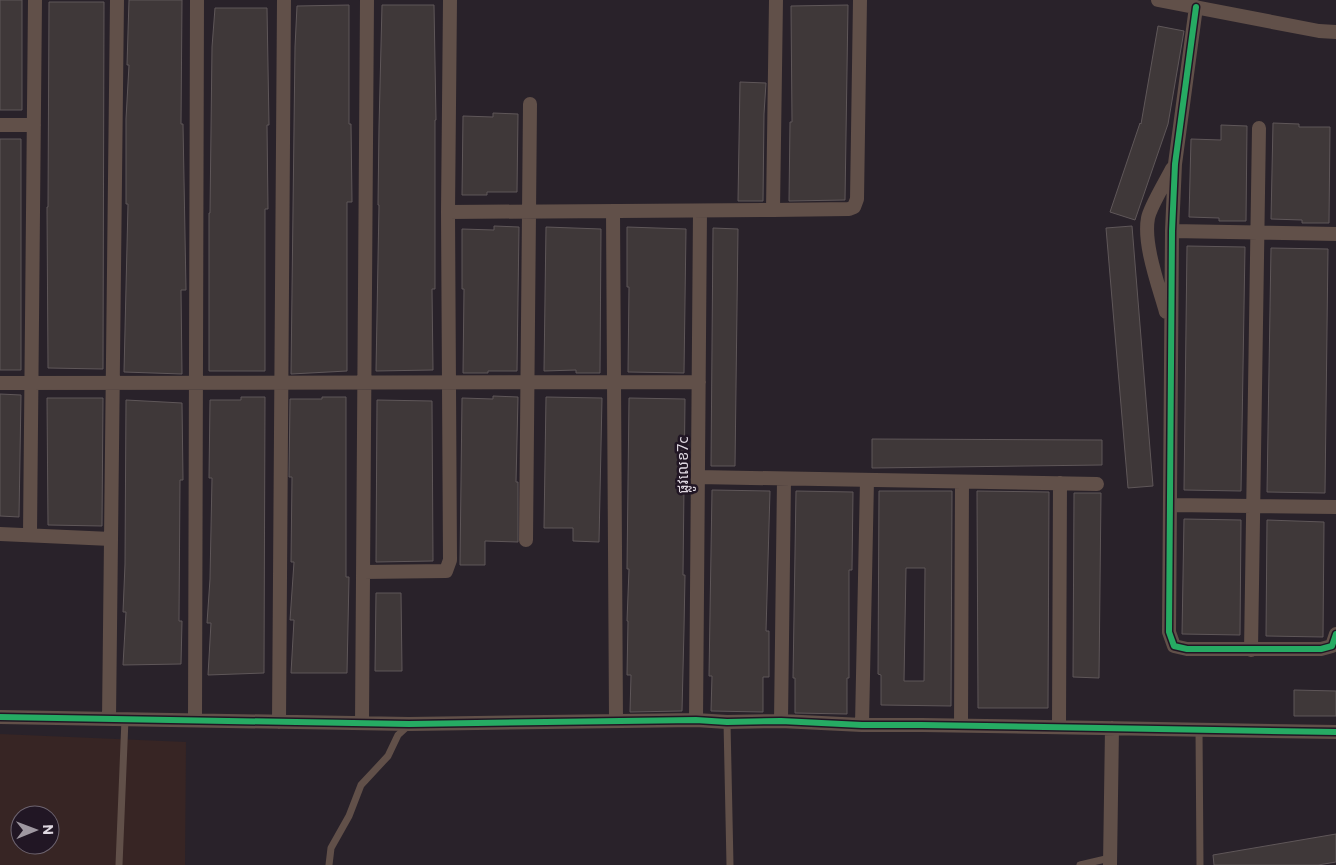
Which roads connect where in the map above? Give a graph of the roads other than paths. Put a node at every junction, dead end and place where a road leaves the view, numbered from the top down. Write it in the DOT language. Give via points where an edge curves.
graph roads {
  1 [pos="35,0"];
  2 [pos="117,0"];
  3 [pos="197,0"];
  4 [pos="284,0"];
  5 [pos="367,0"];
  6 [pos="450,0"];
  7 [pos="776,0"];
  8 [pos="860,0"];
  9 [pos="1158,0"];
  10 [pos="1196,7"];
  11 [pos="1336,32"];
  12 [pos="530,104"];
  13 [pos="0,125"];
  14 [pos="34,125"];
  15 [pos="1259,128"];
  16 [pos="1175,164"];
  17 [pos="772,210"];
  18 [pos="613,211"];
  19 [pos="700,211"];
  20 [pos="448,212"];
  21 [pos="529,212"];
  22 [pos="1172,230"];
  23 [pos="1257,233"];
  24 [pos="1336,234"];
  25 [pos="1171,328"];
  26 [pos="113,382"];
  27 [pos="196,382"];
  28 [pos="280,382"];
  29 [pos="364,382"];
  30 [pos="449,382"];
  31 [pos="528,382"];
  32 [pos="614,382"];
  33 [pos="698,382"];
  34 [pos="0,383"];
  35 [pos="31,383"];
  36 [pos="698,477"];
  37 [pos="784,479"];
  38 [pos="867,480"];
  39 [pos="962,482"];
  40 [pos="1060,483"];
  41 [pos="1098,484"];
  42 [pos="1171,505"];
  43 [pos="1253,506"];
  44 [pos="1336,507"];
  45 [pos="0,534"];
  46 [pos="30,534"];
  47 [pos="111,539"];
  48 [pos="526,540"];
  49 [pos="363,572"];
  50 [pos="1336,634"];
  51 [pos="1251,650"];
  52 [pos="0,717"];
  53 [pos="109,719"];
  54 [pos="125,720"];
  55 [pos="195,720"];
  56 [pos="616,720"];
  57 [pos="696,720"];
  58 [pos="781,721"];
  59 [pos="279,722"];
  60 [pos="727,722"];
  61 [pos="362,723"];
  62 [pos="409,724"];
  63 [pos="862,725"];
  64 [pos="960,725"];
  65 [pos="1059,727"];
  66 [pos="1112,728"];
  67 [pos="1199,729"];
  68 [pos="1336,732"];
  69 [pos="1110,862"];
  70 [pos="119,865"];
  71 [pos="329,865"];
  72 [pos="730,865"];
  73 [pos="1080,865"];
  74 [pos="1200,865"];
  1 -- 14 [label="street"];
  2 -- 26 [label="street"];
  3 -- 27 [label="street"];
  4 -- 28 [label="street"];
  5 -- 29 [label="street"];
  6 -- 20 [label="street"];
  7 -- 17 [label="street"];
  8 -- 17 [label="street" via="857,199 854,207"];
  9 -- 10 [label="street"];
  10 -- 11 [label="street"];
  10 -- 16 [label="street"];
  12 -- 21 [label="street"];
  13 -- 14 [label="street"];
  14 -- 35 [label="street"];
  15 -- 23 [label="street"];
  16 -- 22 [label="street"];
  16 -- 25 [label="street" via="1148,217 1153,267"];
  17 -- 19 [label="street"];
  18 -- 19 [label="street"];
  18 -- 21 [label="street"];
  18 -- 32 [label="street"];
  19 -- 33 [label="street, ផ្លូវលេខ7c"];
  20 -- 21 [label="street"];
  20 -- 30 [label="street"];
  21 -- 31 [label="street"];
  22 -- 23 [label="street"];
  22 -- 25 [label="street"];
  23 -- 24 [label="street"];
  23 -- 43 [label="street"];
  25 -- 42 [label="street"];
  26 -- 27 [label="street"];
  26 -- 35 [label="street"];
  26 -- 47 [label="street"];
  27 -- 28 [label="street"];
  27 -- 55 [label="street"];
  28 -- 29 [label="street"];
  28 -- 59 [label="street"];
  29 -- 30 [label="street"];
  29 -- 49 [label="street"];
  30 -- 31 [label="street"];
  30 -- 49 [label="street" via="450,560 446,571"];
  31 -- 32 [label="street"];
  31 -- 48 [label="street"];
  32 -- 33 [label="street"];
  32 -- 56 [label="street"];
  33 -- 36 [label="street, ផ្លូវលេខ7c"];
  34 -- 35 [label="street"];
  35 -- 46 [label="street"];
  36 -- 37 [label="street"];
  36 -- 57 [label="street, ផ្លូវលេខ7c"];
  37 -- 38 [label="street"];
  37 -- 58 [label="street"];
  38 -- 39 [label="street"];
  38 -- 63 [label="street"];
  39 -- 40 [label="street"];
  39 -- 64 [label="street"];
  40 -- 41 [label="street"];
  40 -- 65 [label="street"];
  42 -- 43 [label="street"];
  42 -- 51 [label="street" via="1169,632 1174,646 1187,650"];
  43 -- 44 [label="street"];
  43 -- 51 [label="street"];
  45 -- 46 [label="street"];
  46 -- 47 [label="street"];
  47 -- 53 [label="street"];
  49 -- 61 [label="street"];
  50 -- 51 [label="street" via="1332,646 1321,649"];
  52 -- 53 [label="street"];
  53 -- 54 [label="street"];
  54 -- 55 [label="street"];
  54 -- 70 [label="lane"];
  55 -- 59 [label="street"];
  56 -- 57 [label="street"];
  56 -- 62 [label="street"];
  57 -- 60 [label="street"];
  58 -- 60 [label="street"];
  58 -- 63 [label="street"];
  59 -- 61 [label="street"];
  60 -- 72 [label="lane"];
  61 -- 62 [label="street"];
  62 -- 71 [label="lane" via="398,735 388,756 361,785 331,848"];
  63 -- 64 [label="street"];
  64 -- 65 [label="street"];
  65 -- 66 [label="street"];
  66 -- 67 [label="street"];
  66 -- 69 [label="street"];
  67 -- 68 [label="street"];
  67 -- 74 [label="lane"];
  69 -- 73 [label="lane"];
}
